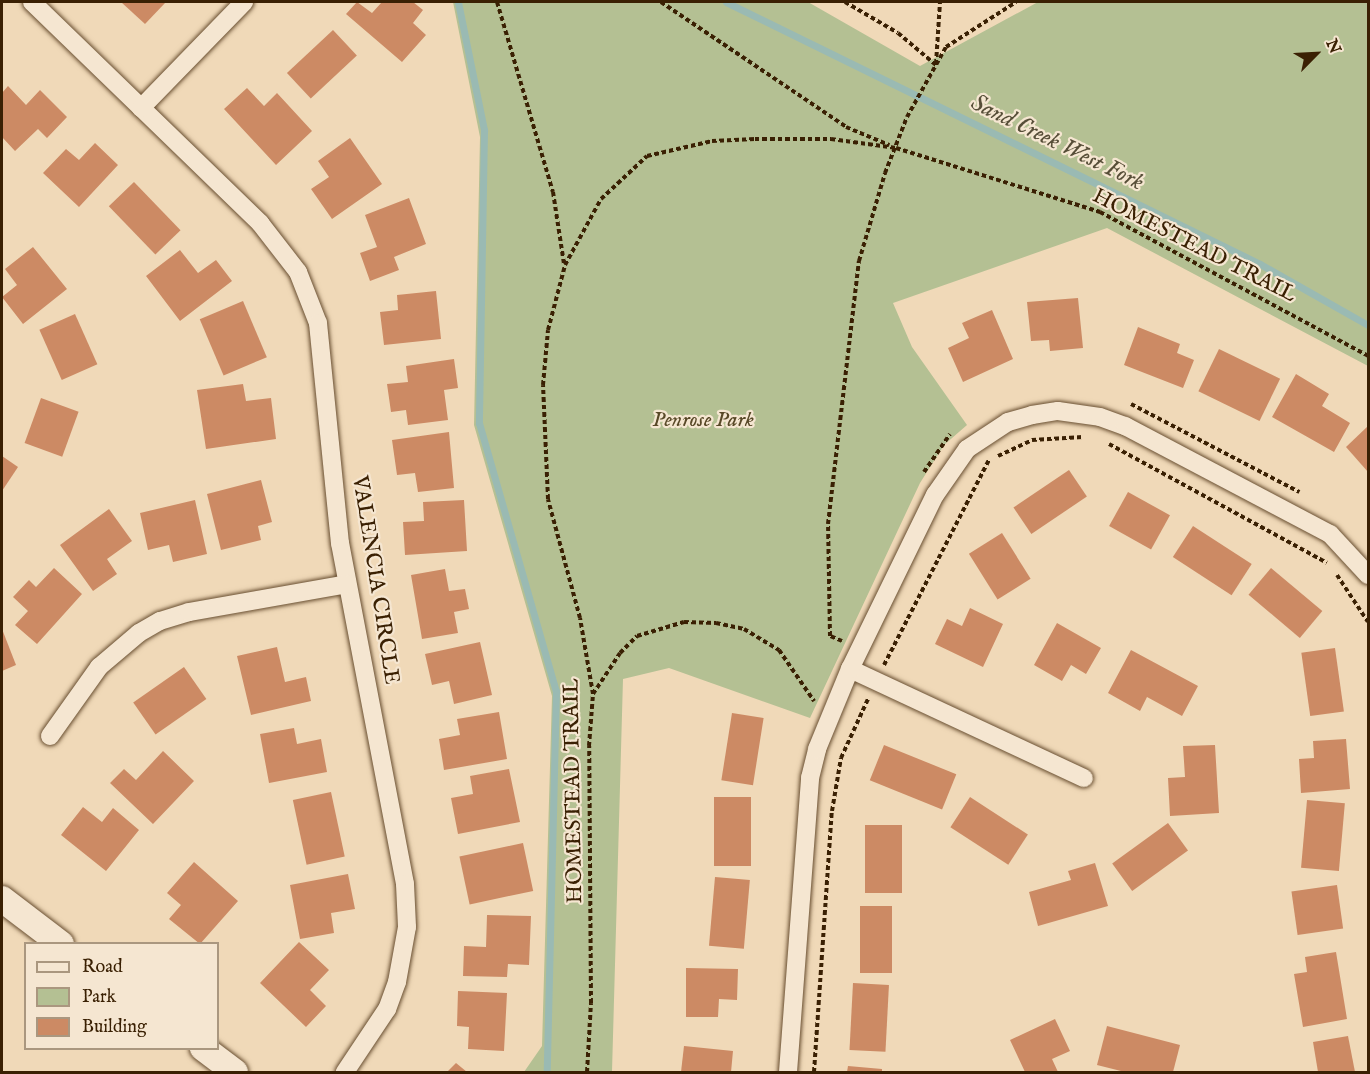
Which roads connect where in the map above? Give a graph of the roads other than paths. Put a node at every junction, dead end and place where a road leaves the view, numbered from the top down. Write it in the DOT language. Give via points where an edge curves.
graph roads {
  1 [pos="32,2"];
  2 [pos="244,2"];
  3 [pos="141,108"];
  4 [pos="1368,574"];
  5 [pos="347,584"];
  6 [pos="850,669"];
  7 [pos="50,736"];
  8 [pos="1084,778"];
  9 [pos="2,899"];
  10 [pos="58,942"];
  11 [pos="206,1050"];
  12 [pos="236,1072"];
  13 [pos="345,1072"];
  14 [pos="788,1072"];
  1 -- 3 [label="street, VALENCIA CIRCLE"];
  2 -- 3 [label="street"];
  3 -- 5 [label="street, VALENCIA CIRCLE" via="260,223 283,250 309,296 323,351"];
  4 -- 6 [label="street" via="1330,534 1125,426 1079,412 1032,415 984,436 967,449 950,472"];
  5 -- 7 [label="street" via="189,612 160,621 139,633 99,667"];
  5 -- 13 [label="street, VALENCIA CIRCLE" via="405,884 407,927 397,982 387,1009"];
  6 -- 8 [label="street"];
  6 -- 14 [label="street" via="821,738 810,778"];
  9 -- 10 [label="main road"];
  11 -- 12 [label="main road"];
}
